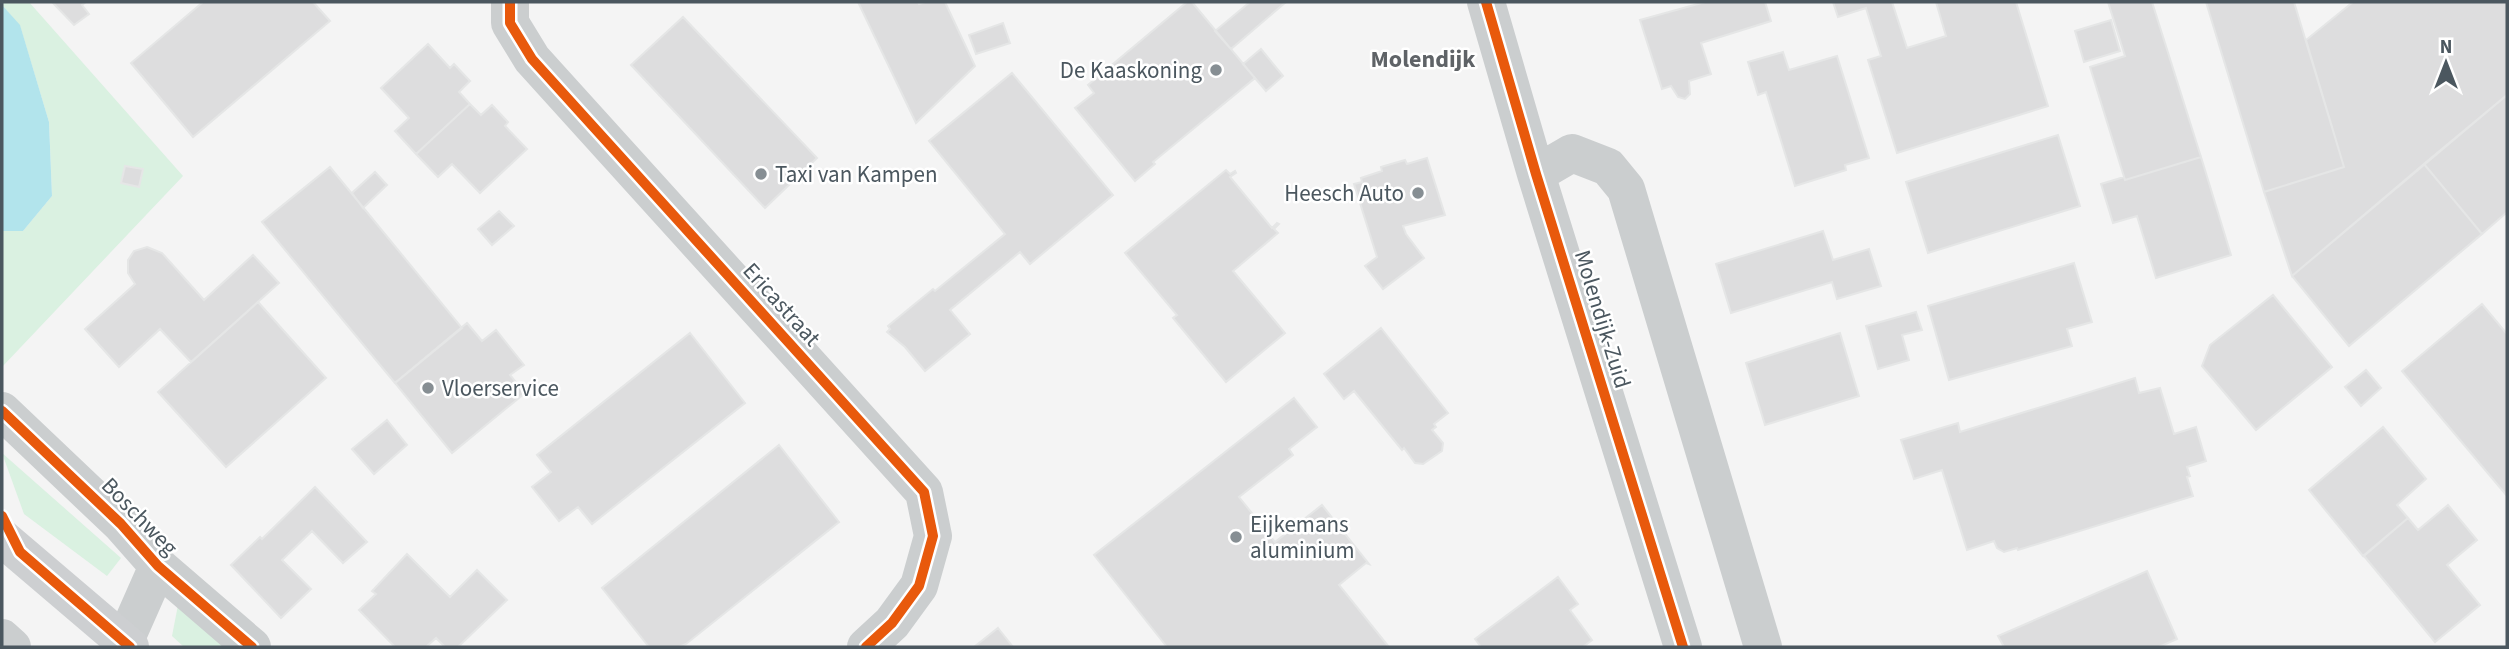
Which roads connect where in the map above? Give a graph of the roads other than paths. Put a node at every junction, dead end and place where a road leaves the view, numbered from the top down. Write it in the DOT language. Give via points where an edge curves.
graph roads {
  1 [pos="510,2"];
  2 [pos="1486,2"];
  3 [pos="1536,174"];
  4 [pos="2,411"];
  5 [pos="2,538"];
  6 [pos="158,566"];
  7 [pos="2,638"];
  8 [pos="127,645"];
  9 [pos="12,647"];
  10 [pos="252,647"];
  11 [pos="866,647"];
  12 [pos="1683,647"];
  13 [pos="1763,647"];
  1 -- 11 [label="street, Ericastraat" via="510,23 532,59 924,492 933,536 919,586 892,623"];
  2 -- 3 [label="street, Molendijk-Zuid"];
  3 -- 12 [label="street, Molendijk-Zuid"];
  3 -- 13 [label="street" via="1572,153 1608,167 1626,189"];
  4 -- 6 [label="street, Boschweg" via="121,524"];
  5 -- 8 [label="street, Boschweg"];
  6 -- 8 [label="street, Boschweg"];
  6 -- 10 [label="street, Boschweg"];
  7 -- 9 [label="street"];
}
